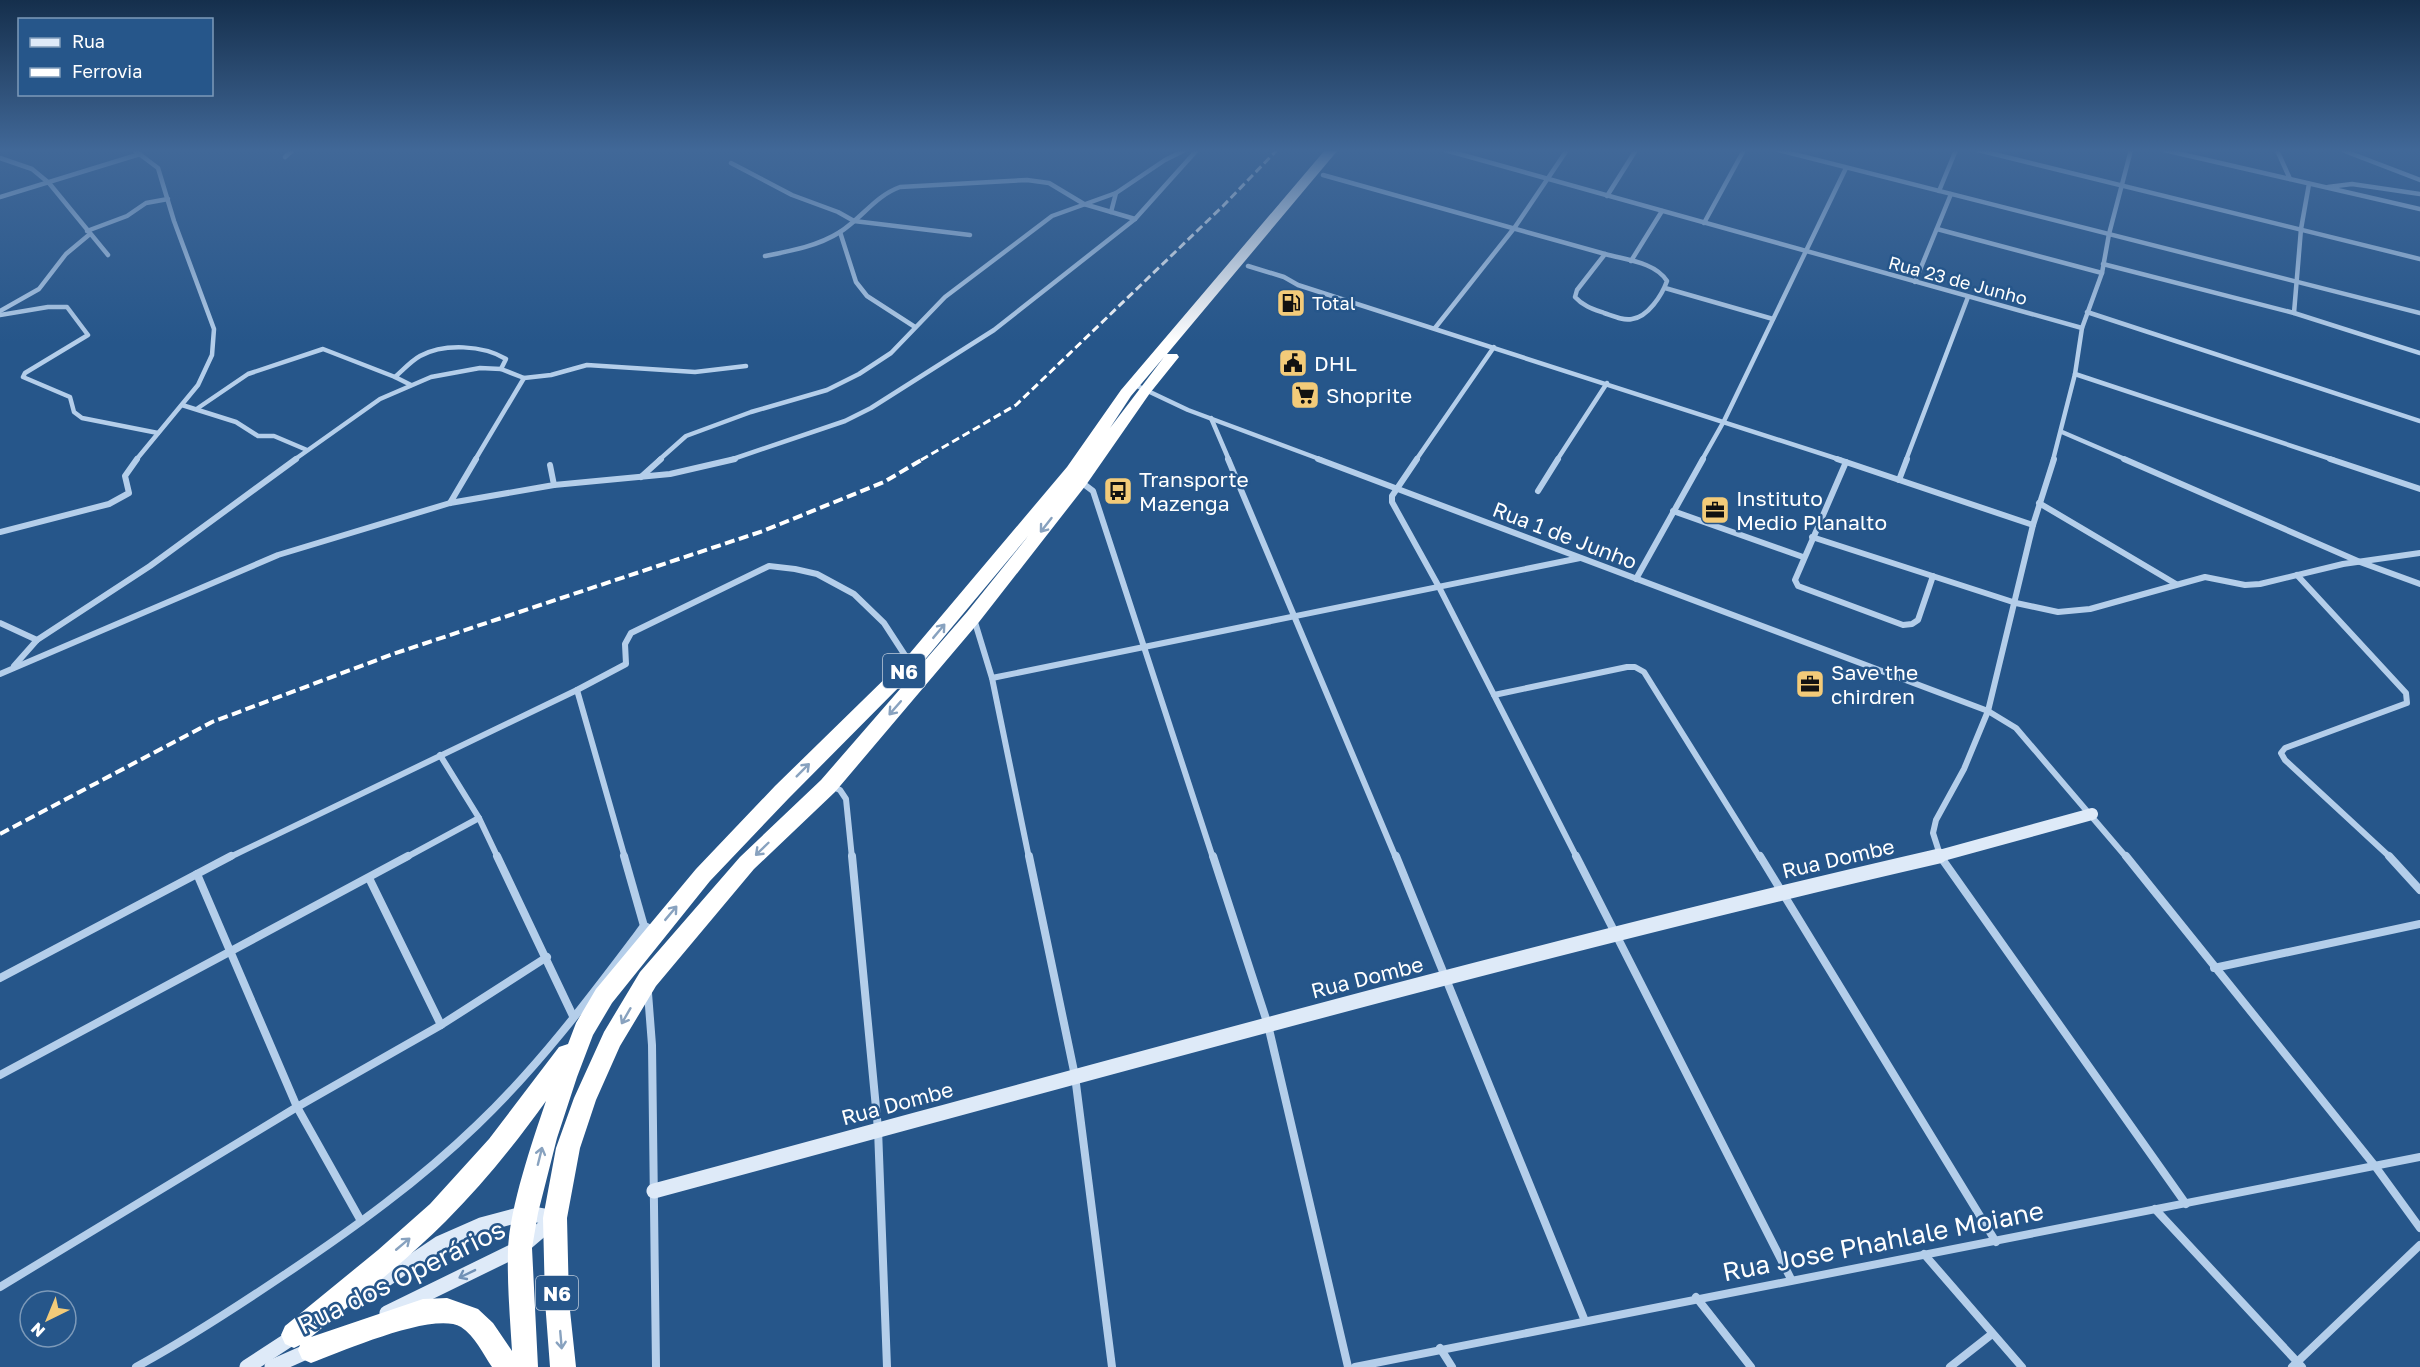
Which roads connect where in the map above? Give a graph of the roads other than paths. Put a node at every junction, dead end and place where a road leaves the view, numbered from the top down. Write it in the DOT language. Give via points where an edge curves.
graph roads {
  1 [pos="74,214"];
  2 [pos="131,214"];
  3 [pos="173,214"];
  4 [pos="841,214"];
  5 [pos="863,214"];
  6 [pos="1058,214"];
  7 [pos="1117,214"];
  8 [pos="1140,214"];
  9 [pos="1280,214"];
  10 [pos="1291,214"];
  11 [pos="1466,214"];
  12 [pos="1523,214"];
  13 [pos="1660,214"];
  14 [pos="1672,214"];
  15 [pos="1709,214"];
  16 [pos="1823,214"];
  17 [pos="1943,214"];
  18 [pos="2029,214"];
  19 [pos="2114,214"];
  20 [pos="2234,214"];
  21 [pos="2304,214"];
  22 [pos="1135,219"];
  23 [pos="854,221"];
  24 [pos="1704,223"];
  25 [pos="1515,227"];
  26 [pos="1937,229"];
  27 [pos="2301,230"];
  28 [pos="89,232"];
  29 [pos="840,232"];
  30 [pos="2109,234"];
  31 [pos="970,235"];
  32 [pos="1804,251"];
  33 [pos="1606,253"];
  34 [pos="108,255"];
  35 [pos="765,256"];
  36 [pos="2420,259"];
  37 [pos="1631,261"];
  38 [pos="2103,264"];
  39 [pos="1248,266"];
  40 [pos="2102,273"];
  41 [pos="2296,280"];
  42 [pos="1915,282"];
  43 [pos="1665,288"];
  44 [pos="1968,297"];
  45 [pos="2087,312"];
  46 [pos="0,313"];
  47 [pos="2294,313"];
  48 [pos="2420,313"];
  49 [pos="1773,319"];
  50 [pos="915,327"];
  51 [pos="1435,328"];
  52 [pos="2082,328"];
  53 [pos="1494,347"];
  54 [pos="2420,353"];
  55 [pos="746,366"];
  56 [pos="501,369"];
  57 [pos="2075,374"];
  58 [pos="395,377"];
  59 [pos="524,378"];
  60 [pos="1608,383"];
  61 [pos="411,385"];
  62 [pos="1139,387"];
  63 [pos="182,405"];
  64 [pos="198,408"];
  65 [pos="1211,418"];
  66 [pos="1724,421"];
  67 [pos="2420,421"];
  68 [pos="2062,432"];
  69 [pos="158,433"];
  70 [pos="307,450"];
  71 [pos="1846,462"];
  72 [pos="550,465"];
  73 [pos="641,477"];
  74 [pos="1899,480"];
  75 [pos="1080,481"];
  76 [pos="554,485"];
  77 [pos="1397,489"];
  78 [pos="2420,489"];
  79 [pos="1538,491"];
  80 [pos="450,502"];
  81 [pos="2039,503"];
  82 [pos="1673,511"];
  83 [pos="2033,525"];
  84 [pos="0,532"];
  85 [pos="1812,537"];
  86 [pos="2420,553"];
  87 [pos="1803,557"];
  88 [pos="1581,558"];
  89 [pos="2360,562"];
  90 [pos="2297,575"];
  91 [pos="1933,576"];
  92 [pos="1636,579"];
  93 [pos="2176,584"];
  94 [pos="2420,585"];
  95 [pos="1439,588"];
  96 [pos="2016,603"];
  97 [pos="974,617"];
  98 [pos="1295,617"];
  99 [pos="0,623"];
  100 [pos="38,640"];
  101 [pos="1146,648"];
  102 [pos="911,664"];
  103 [pos="14,666"];
  104 [pos="0,674"];
  105 [pos="992,678"];
  106 [pos="577,690"];
  107 [pos="1494,695"];
  108 [pos="1988,711"];
  109 [pos="440,755"];
  110 [pos="828,786"];
  111 [pos="2092,814"];
  112 [pos="479,818"];
  113 [pos="1940,856"];
  114 [pos="197,874"];
  115 [pos="369,878"];
  116 [pos="2420,890"];
  117 [pos="1782,892"];
  118 [pos="2420,924"];
  119 [pos="649,929"];
  120 [pos="1618,936"];
  121 [pos="233,952"];
  122 [pos="547,957"];
  123 [pos="2214,968"];
  124 [pos="0,978"];
  125 [pos="1447,978"];
  126 [pos="648,979"];
  127 [pos="579,1023"];
  128 [pos="441,1025"];
  129 [pos="1268,1025"];
  130 [pos="0,1075"];
  131 [pos="1075,1076"];
  132 [pos="297,1107"];
  133 [pos="878,1130"];
  134 [pos="2420,1157"];
  135 [pos="2374,1166"];
  136 [pos="654,1191"];
  137 [pos="2186,1204"];
  138 [pos="2155,1209"];
  139 [pos="526,1213"];
  140 [pos="555,1218"];
  141 [pos="361,1221"];
  142 [pos="2420,1228"];
  143 [pos="1996,1242"];
  144 [pos="2420,1245"];
  145 [pos="520,1248"];
  146 [pos="1924,1254"];
  147 [pos="1791,1279"];
  148 [pos="0,1287"];
  149 [pos="1696,1297"];
  150 [pos="1585,1321"];
  151 [pos="1992,1334"];
  152 [pos="302,1343"];
  153 [pos="1440,1348"];
  154 [pos="2297,1365"];
  155 [pos="136,1367"];
  156 [pos="247,1367"];
  157 [pos="272,1367"];
  158 [pos="507,1367"];
  159 [pos="525,1367"];
  160 [pos="563,1367"];
  161 [pos="656,1367"];
  162 [pos="887,1367"];
  163 [pos="1112,1367"];
  164 [pos="1348,1367"];
  165 [pos="1355,1367"];
  166 [pos="1452,1367"];
  167 [pos="1750,1367"];
  168 [pos="1950,1367"];
  169 [pos="2022,1367"];
  1 -- 28 [label="street"];
  2 -- 28 [label="street"];
  3 -- 63 [label="street" via="214,329 212,355 198,386"];
  4 -- 23 [label="street"];
  5 -- 23 [label="street"];
  6 -- 50 [label="street" via="945,297"];
  7 -- 22 [label="street"];
  8 -- 22 [label="street"];
  9 -- 62 [label="highway, N6"];
  10 -- 39 [label="highway, N6"];
  11 -- 25 [label="street"];
  12 -- 25 [label="street"];
  13 -- 37 [label="street"];
  14 -- 24 [label="street, Rua 23 de Junho"];
  15 -- 24 [label="street"];
  16 -- 32 [label="street"];
  17 -- 26 [label="street"];
  18 -- 30 [label="street"];
  19 -- 30 [label="street"];
  20 -- 27 [label="street"];
  21 -- 27 [label="street"];
  22 -- 73 [label="street" via="994,330 871,408 845,421 716,465"];
  23 -- 29 [label="street"];
  23 -- 31 [label="street"];
  24 -- 32 [label="street, Rua 23 de Junho"];
  25 -- 33 [label="street"];
  25 -- 51 [label="street"];
  26 -- 40 [label="street"];
  26 -- 42 [label="street"];
  27 -- 36 [label="street"];
  27 -- 41 [label="street"];
  28 -- 34 [label="street"];
  28 -- 46 [label="street" via="39,289"];
  29 -- 35 [label="street" via="807,247"];
  29 -- 50 [label="street" via="856,282 867,296"];
  30 -- 38 [label="street"];
  30 -- 41 [label="street"];
  32 -- 42 [label="street, Rua 23 de Junho"];
  32 -- 49 [label="street"];
  33 -- 37 [label="street"];
  33 -- 43 [label="street" via="1577,290 1575,297 1580,303 1625,320 1637,319 1645,315"];
  37 -- 43 [label="street" via="1662,273 1667,281"];
  38 -- 40 [label="street"];
  38 -- 47 [label="street"];
  39 -- 51 [label="street"];
  39 -- 62 [label="highway, N6"];
  40 -- 45 [label="street"];
  41 -- 47 [label="street"];
  41 -- 48 [label="street"];
  42 -- 44 [label="street, Rua 23 de Junho"];
  43 -- 49 [label="street"];
  44 -- 52 [label="street, Rua 23 de Junho"];
  44 -- 74 [label="street"];
  45 -- 52 [label="street"];
  45 -- 67 [label="street"];
  46 -- 69 [label="street" via="67,307 88,334 25,372 23,377 70,397 74,412 82,418"];
  47 -- 54 [label="street"];
  49 -- 66 [label="street"];
  50 -- 73 [label="street" via="891,353 827,390 686,436"];
  51 -- 53 [label="street"];
  52 -- 57 [label="street"];
  53 -- 60 [label="street"];
  53 -- 77 [label="street"];
  55 -- 59 [label="street" via="685,372 587,365"];
  56 -- 58 [label="street" via="506,362 502,355 442,349 420,356"];
  56 -- 59 [label="street"];
  56 -- 61 [label="street" via="480,368 430,377"];
  57 -- 68 [label="street"];
  57 -- 78 [label="street"];
  58 -- 61 [label="street"];
  58 -- 64 [label="street" via="323,349 248,374"];
  59 -- 80 [label="street"];
  60 -- 66 [label="street"];
  60 -- 79 [label="street"];
  61 -- 70 [label="street" via="380,399"];
  62 -- 65 [label="street, Rua 1 de Junho"];
  62 -- 75 [label="highway, N6"];
  102 -- 62 [label="highway, N6, one-way"];
  63 -- 64 [label="street"];
  63 -- 69 [label="street"];
  64 -- 70 [label="street" via="236,422 258,436 274,436"];
  65 -- 77 [label="street, Rua 1 de Junho"];
  65 -- 98 [label="street"];
  66 -- 71 [label="street"];
  66 -- 82 [label="street"];
  68 -- 81 [label="street"];
  68 -- 89 [label="street"];
  69 -- 84 [label="street" via="127,471 129,493 122,499"];
  70 -- 100 [label="street" via="150,566"];
  71 -- 74 [label="street"];
  71 -- 85 [label="street"];
  72 -- 76 [label="street"];
  73 -- 76 [label="street"];
  74 -- 83 [label="street"];
  75 -- 97 [label="highway, N6, one-way"];
  75 -- 101 [label="street" via="1093,490"];
  76 -- 80 [label="street"];
  77 -- 88 [label="street, Rua 1 de Junho"];
  77 -- 95 [label="street" via="1392,502"];
  80 -- 103 [label="street" via="278,555"];
  81 -- 83 [label="street"];
  81 -- 93 [label="street"];
  82 -- 87 [label="street"];
  82 -- 92 [label="street"];
  83 -- 96 [label="street"];
  85 -- 87 [label="street"];
  85 -- 91 [label="street"];
  86 -- 89 [label="street"];
  87 -- 91 [label="street" via="1795,580 1798,586 1904,625 1918,620"];
  88 -- 92 [label="street, Rua 1 de Junho"];
  88 -- 95 [label="street"];
  89 -- 90 [label="street"];
  89 -- 94 [label="street"];
  90 -- 93 [label="street" via="2246,585 2205,577"];
  90 -- 116 [label="street" via="2408,698 2406,703 2285,748 2281,753 2284,760 2392,858"];
  91 -- 96 [label="street"];
  92 -- 108 [label="street, Rua 1 de Junho"];
  93 -- 96 [label="street" via="2075,612"];
  95 -- 98 [label="street"];
  95 -- 107 [label="street"];
  96 -- 108 [label="street"];
  97 -- 105 [label="street"];
  97 -- 110 [label="highway, N6, one-way"];
  98 -- 101 [label="street"];
  98 -- 125 [label="street"];
  99 -- 100 [label="street"];
  100 -- 103 [label="street"];
  101 -- 105 [label="street"];
  101 -- 129 [label="street"];
  102 -- 106 [label="street" via="878,614 855,594 814,574 769,566 632,633 625,638 626,664"];
  119 -- 102 [label="highway, N6, one-way"];
  103 -- 104 [label="street"];
  105 -- 131 [label="street"];
  106 -- 109 [label="street"];
  106 -- 119 [label="street"];
  107 -- 117 [label="street" via="1627,667 1644,672"];
  107 -- 120 [label="street"];
  108 -- 111 [label="street, Rua 1 de Junho" via="2016,728"];
  108 -- 113 [label="street" via="1936,820 1933,832"];
  109 -- 112 [label="street"];
  109 -- 114 [label="street"];
  110 -- 126 [label="highway, N6, one-way" via="747,863"];
  110 -- 133 [label="street" via="840,790 846,799"];
  111 -- 113 [label="street, Rua Dombe"];
  111 -- 123 [label="street, Rua 1 de Junho"];
  112 -- 115 [label="street"];
  112 -- 122 [label="street"];
  113 -- 117 [label="street, Rua Dombe"];
  113 -- 137 [label="street"];
  114 -- 121 [label="street"];
  114 -- 124 [label="street"];
  115 -- 121 [label="street"];
  115 -- 128 [label="street"];
  117 -- 120 [label="street, Rua Dombe"];
  117 -- 143 [label="street"];
  118 -- 123 [label="street"];
  119 -- 127 [label="highway, N6" via="604,996"];
  120 -- 125 [label="street, Rua Dombe"];
  120 -- 147 [label="street"];
  121 -- 130 [label="street"];
  121 -- 132 [label="street"];
  122 -- 127 [label="street"];
  122 -- 128 [label="street"];
  123 -- 135 [label="street, Rua 1 de Junho"];
  125 -- 129 [label="street, Rua Dombe"];
  125 -- 150 [label="street"];
  126 -- 136 [label="street"];
  126 -- 140 [label="highway, N6, one-way" via="612,1039 585,1098 568,1148"];
  139 -- 127 [label="highway, N6, one-way"];
  127 -- 141 [label="street" via="452,1149"];
  152 -- 127 [label="highway, one-way" via="464,1185 525,1113"];
  128 -- 132 [label="street"];
  129 -- 131 [label="street, Rua Dombe"];
  129 -- 164 [label="street"];
  131 -- 133 [label="street, Rua Dombe"];
  131 -- 163 [label="street"];
  132 -- 141 [label="street"];
  132 -- 148 [label="street"];
  133 -- 136 [label="street, Rua Dombe"];
  133 -- 162 [label="street"];
  134 -- 135 [label="street, Rua Jose Phahlale Moiane"];
  135 -- 137 [label="street, Rua Jose Phahlale Moiane"];
  135 -- 142 [label="street, Rua 1 de Junho"];
  136 -- 161 [label="street"];
  137 -- 138 [label="street, Rua Jose Phahlale Moiane"];
  138 -- 143 [label="street, Rua Jose Phahlale Moiane"];
  138 -- 154 [label="street"];
  139 -- 140 [label="street, Rua dos Operários"];
  139 -- 145 [label="highway, N6"];
  139 -- 152 [label="street, Rua dos Operários" via="481,1226 440,1244 339,1310"];
  140 -- 145 [label="street, Rua dos Operários"];
  140 -- 160 [label="highway, N6, one-way"];
  141 -- 155 [label="street" via="186,1340"];
  143 -- 146 [label="street, Rua Jose Phahlale Moiane"];
  144 -- 154 [label="street"];
  145 -- 152 [label="street, Rua dos Operários, one-way"];
  145 -- 159 [label="highway, N6"];
  146 -- 147 [label="street, Rua Jose Phahlale Moiane"];
  146 -- 151 [label="street"];
  147 -- 149 [label="street, Rua Jose Phahlale Moiane"];
  149 -- 150 [label="street, Rua Jose Phahlale Moiane"];
  149 -- 167 [label="street"];
  150 -- 153 [label="street, Rua Jose Phahlale Moiane"];
  151 -- 168 [label="street"];
  151 -- 169 [label="street"];
  152 -- 156 [label="street, Rua dos Operários"];
  152 -- 157 [label="street, Rua dos Operários"];
  152 -- 158 [label="highway" via="423,1311 447,1310 469,1318 484,1332"];
  153 -- 165 [label="street, Rua Jose Phahlale Moiane"];
  153 -- 166 [label="street"];
}
